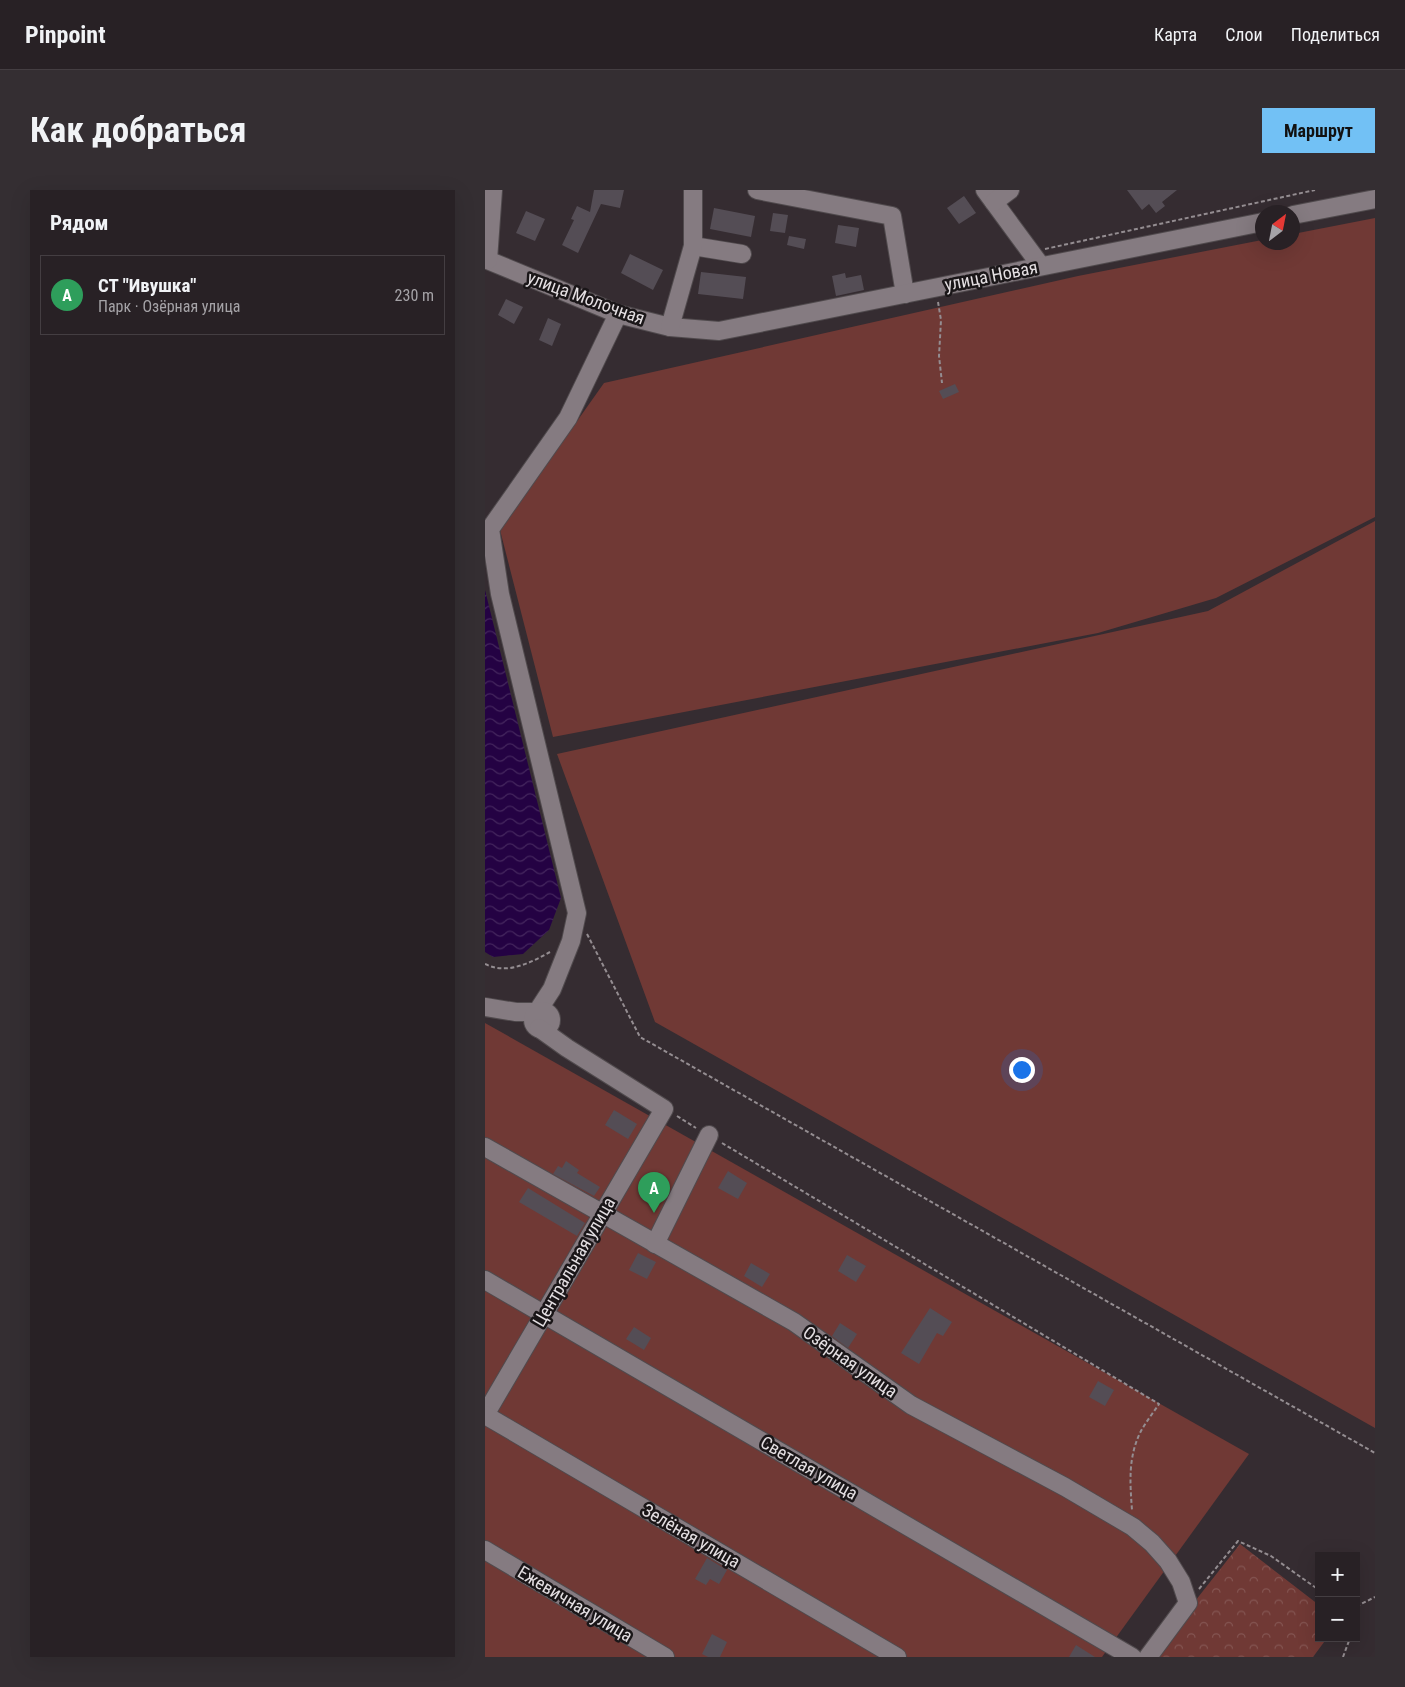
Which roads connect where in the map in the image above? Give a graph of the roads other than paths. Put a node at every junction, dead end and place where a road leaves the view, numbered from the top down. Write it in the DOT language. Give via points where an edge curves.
graph roads {
  1 [pos="493,190"];
  2 [pos="693,190"];
  3 [pos="757,190"];
  4 [pos="1009,190"];
  5 [pos="990,196"];
  6 [pos="1362,197"];
  7 [pos="1300,214"];
  8 [pos="1255,223"];
  9 [pos="693,246"];
  10 [pos="742,254"];
  11 [pos="1036,259"];
  12 [pos="487,260"];
  13 [pos="905,294"];
  14 [pos="618,314"];
  15 [pos="670,327"];
  16 [pos="719,331"];
  17 [pos="485,1006"];
  18 [pos="543,1022"];
  19 [pos="709,1135"];
  20 [pos="485,1147"];
  21 [pos="602,1213"];
  22 [pos="655,1244"];
  23 [pos="485,1280"];
  24 [pos="544,1314"];
  25 [pos="485,1415"];
  26 [pos="485,1550"];
  27 [pos="665,1657"];
  28 [pos="897,1657"];
  29 [pos="1132,1657"];
  30 [pos="1148,1657"];
  1 -- 12 [label="street"];
  2 -- 9 [label="street"];
  3 -- 13 [label="street" via="893,216"];
  4 -- 5 [label="street"];
  5 -- 11 [label="street"];
  6 -- 7 [label="street"];
  8 -- 11 [label="street, улица Новая"];
  9 -- 10 [label="street"];
  9 -- 15 [label="street"];
  11 -- 13 [label="street, улица Новая"];
  12 -- 14 [label="street, улица Молочная"];
  13 -- 16 [label="street, улица Новая"];
  14 -- 15 [label="street, улица Молочная"];
  14 -- 18 [label="street" via="568,418 490,529 500,594 577,913 571,941"];
  15 -- 16 [label="street, улица Молочная"];
  17 -- 18 [label="street"];
  18 -- 21 [label="street, Центральная улица" via="567,1048 664,1109"];
  19 -- 22 [label="street"];
  20 -- 21 [label="street, Озёрная улица"];
  21 -- 22 [label="street, Озёрная улица"];
  21 -- 24 [label="street, Центральная улица"];
  22 -- 30 [label="street, Озёрная улица" via="794,1322 911,1405 1133,1527 1167,1561 1181,1582 1188,1603"];
  23 -- 24 [label="street, Светлая улица"];
  24 -- 25 [label="street, Центральная улица"];
  24 -- 29 [label="street, Светлая улица"];
  25 -- 28 [label="street, Зелёная улица"];
  26 -- 27 [label="street, Ежевичная улица"];
}
